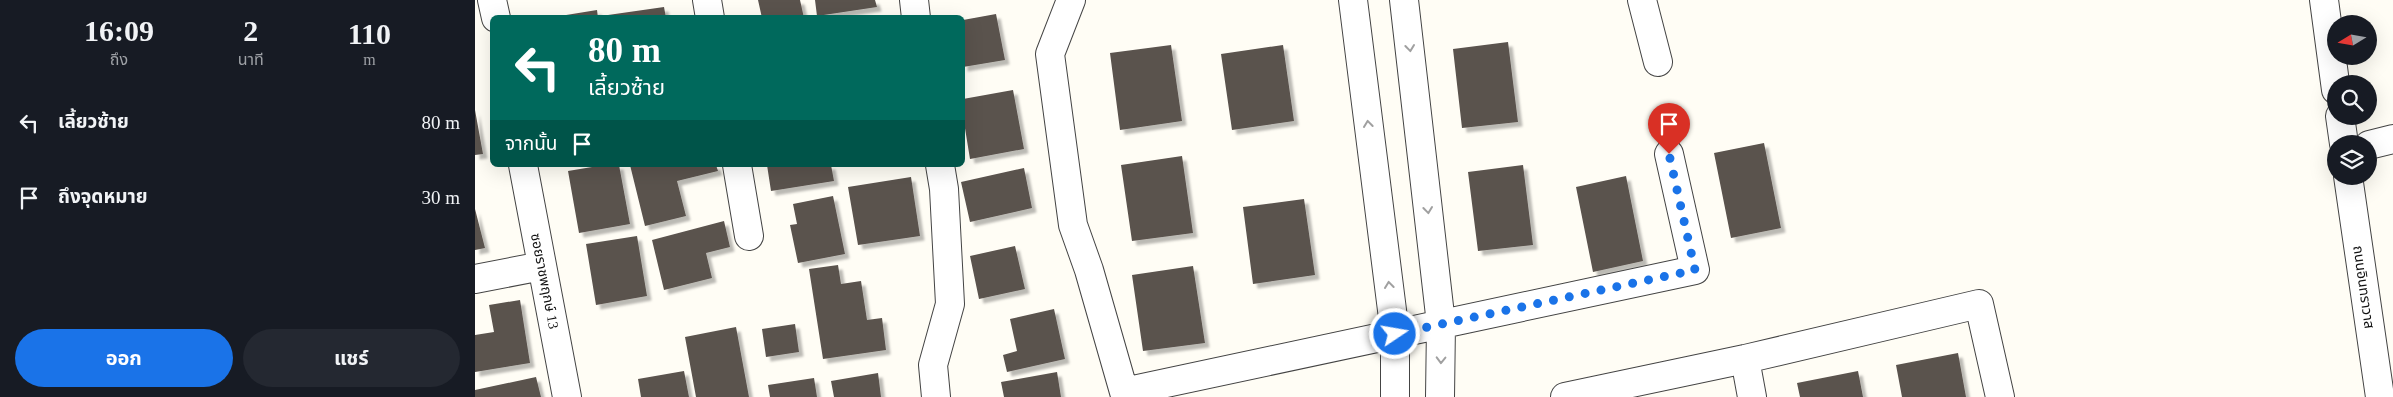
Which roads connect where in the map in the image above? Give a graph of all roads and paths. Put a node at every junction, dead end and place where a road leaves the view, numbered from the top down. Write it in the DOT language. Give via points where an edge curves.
graph roads {
  1 [pos="492,0"];
  2 [pos="707,0"];
  3 [pos="913,0"];
  4 [pos="1071,0"];
  5 [pos="1353,0"];
  6 [pos="1404,0"];
  7 [pos="1642,0"];
  8 [pos="2324,0"];
  9 [pos="495,15"];
  10 [pos="710,15"];
  11 [pos="916,15"];
  12 [pos="1658,62"];
  13 [pos="2334,75"];
  14 [pos="2393,139"];
  15 [pos="2377,143"];
  16 [pos="1669,154"];
  17 [pos="523,167"];
  18 [pos="737,167"];
  19 [pos="940,167"];
  20 [pos="2349,185"];
  21 [pos="749,236"];
  22 [pos="542,266"];
  23 [pos="475,279"];
  24 [pos="1441,324"];
  25 [pos="1395,334"];
  26 [pos="1745,359"];
  27 [pos="567,397"];
  28 [pos="936,397"];
  29 [pos="1395,397"];
  30 [pos="1440,397"];
  31 [pos="1565,397"];
  32 [pos="1752,397"];
  33 [pos="2000,397"];
  34 [pos="2380,397"];
  1 -- 9 [label="street"];
  2 -- 10 [label="street"];
  3 -- 11 [label="street"];
  4 -- 25 [label="street" via="1050,54 1069,196 1073,225 1124,392"];
  25 -- 5 [label="street, one-way"];
  6 -- 24 [label="street, one-way"];
  7 -- 12 [label="street"];
  8 -- 13 [label="street"];
  14 -- 15 [label="street"];
  16 -- 24 [label="street" via="1695,270"];
  17 -- 22 [label="street, ซอยราชพฤกษ์ 13"];
  18 -- 21 [label="street"];
  19 -- 28 [label="street" via="950,304 933,365"];
  20 -- 34 [label="street, ถนนอินทราวาส"];
  22 -- 23 [label="street"];
  22 -- 27 [label="street, ซอยราชพฤกษ์ 13"];
  24 -- 25 [label="street"];
  24 -- 30 [label="street, one-way"];
  25 -- 29 [label="street"];
  26 -- 31 [label="street"];
  26 -- 32 [label="street"];
  26 -- 33 [label="street" via="1979,304"];
}
